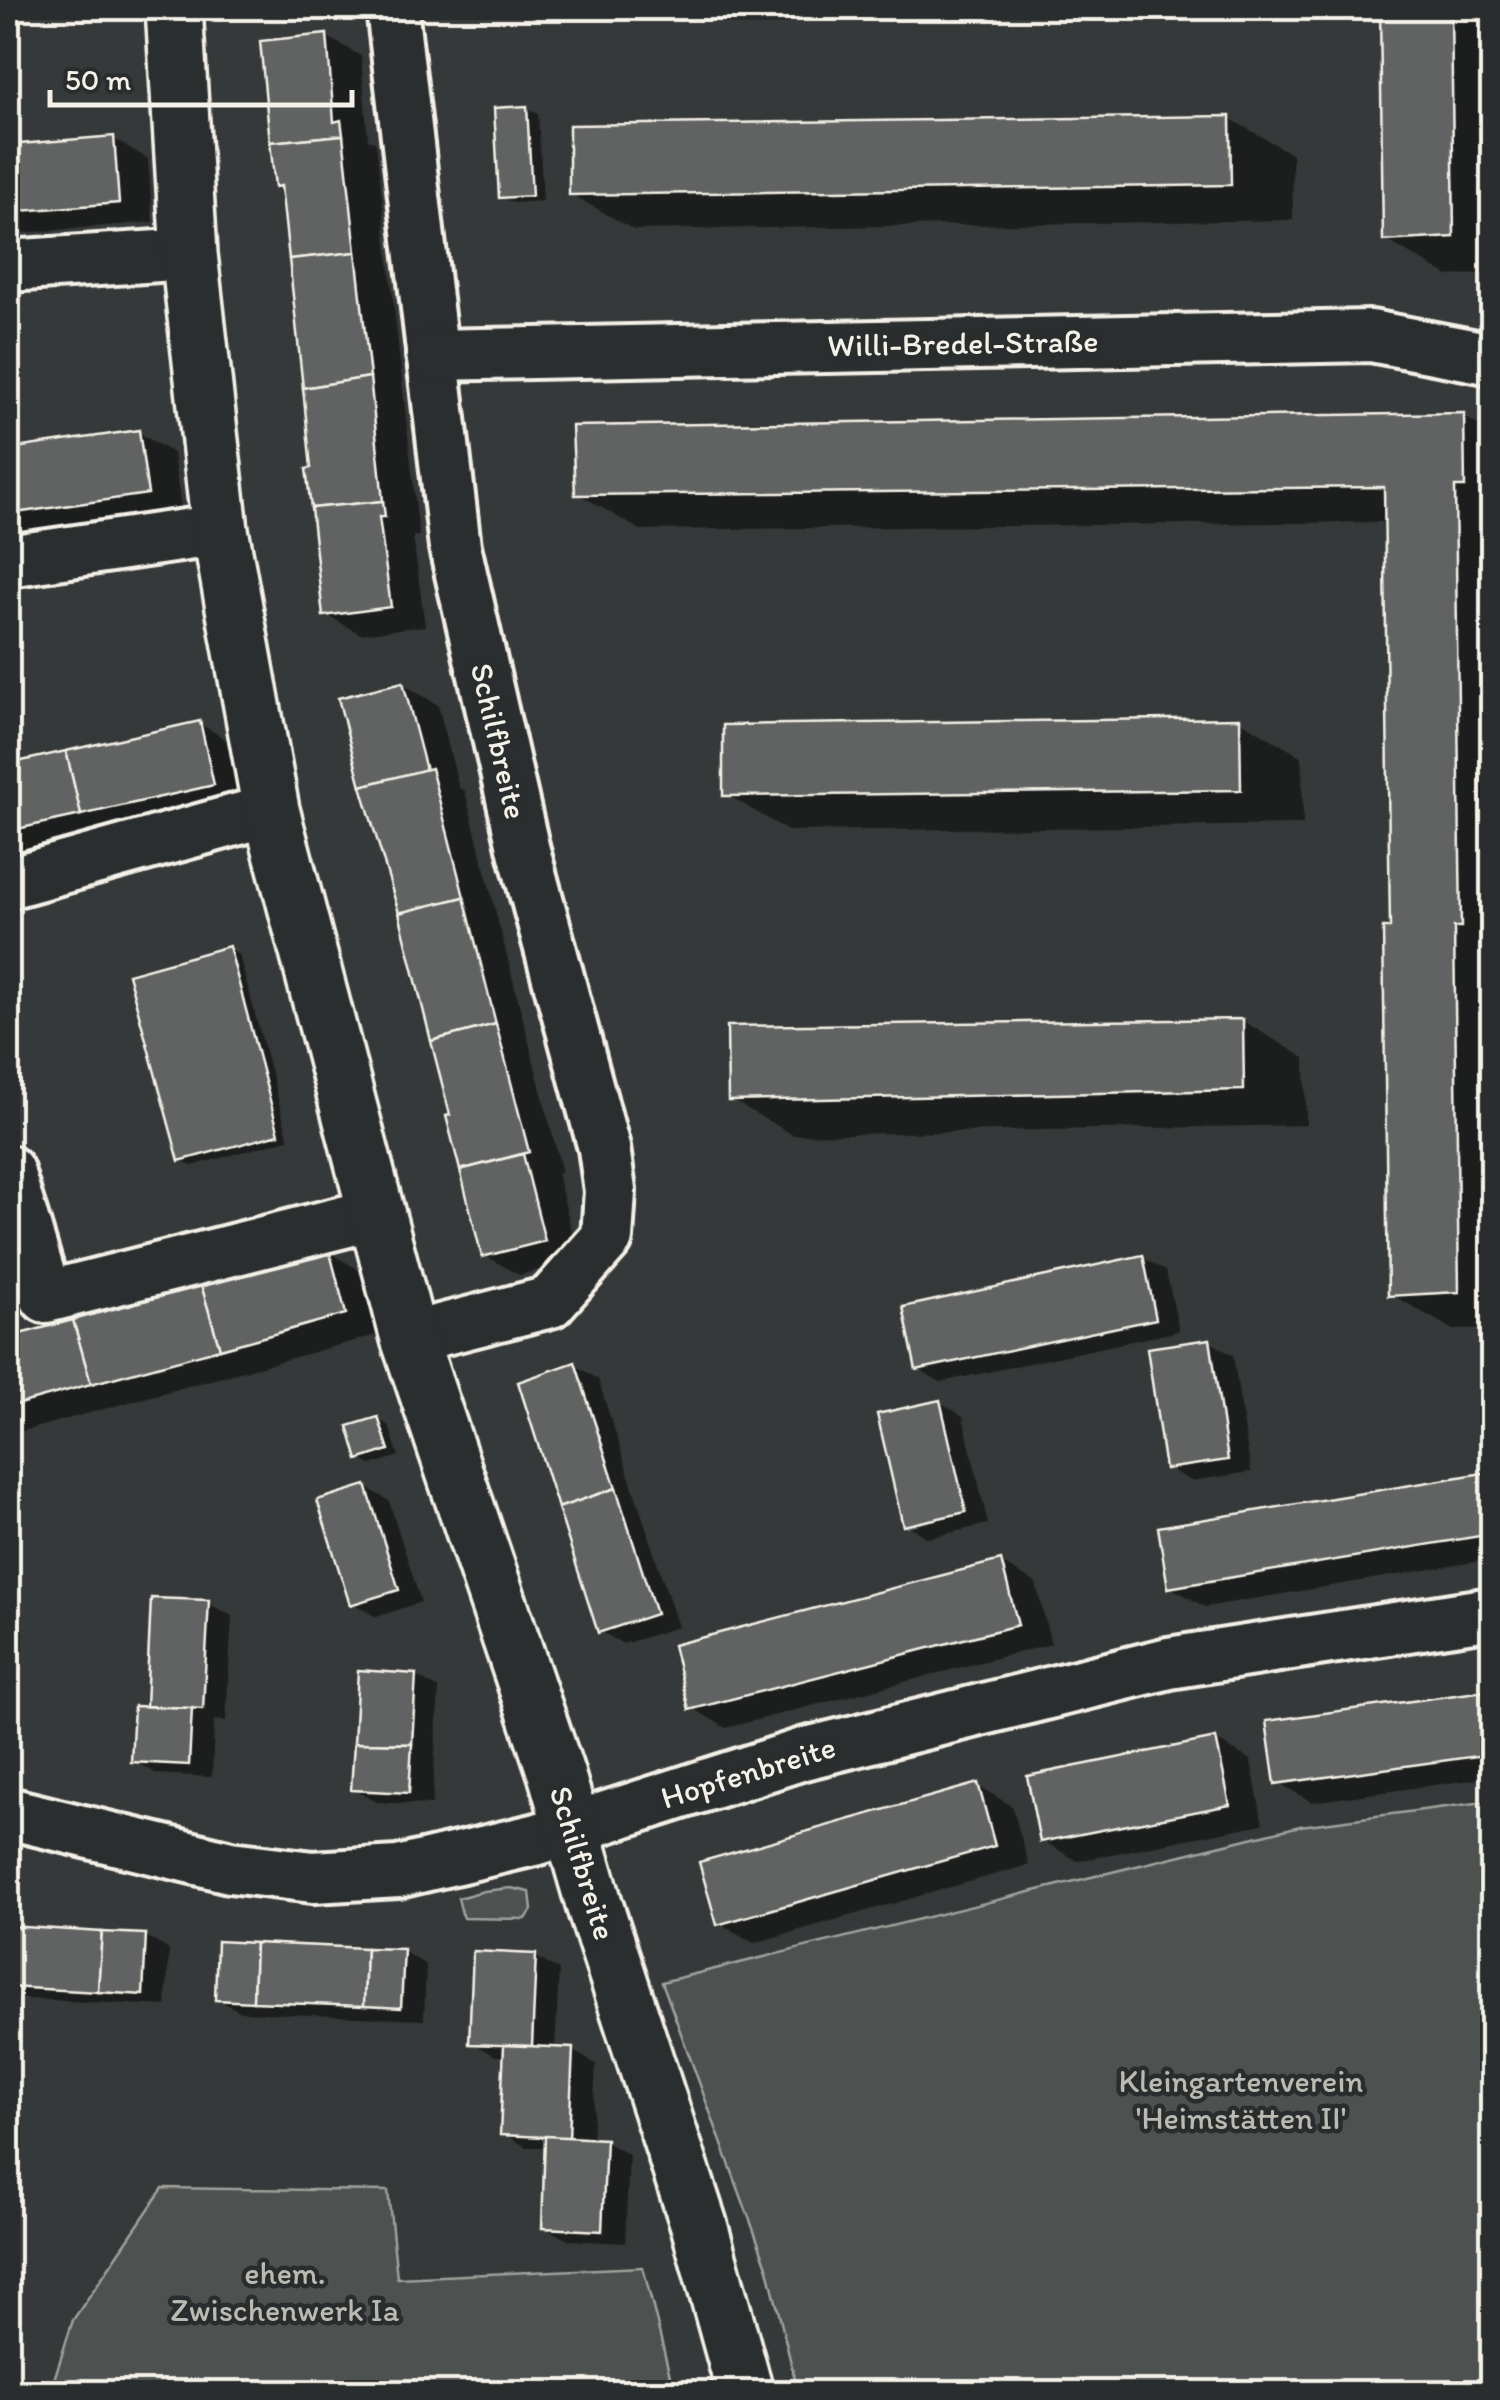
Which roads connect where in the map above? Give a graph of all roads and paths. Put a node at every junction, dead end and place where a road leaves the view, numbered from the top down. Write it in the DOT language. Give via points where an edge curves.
graph roads {
  1 [pos="174,8"];
  2 [pos="392,8"];
  3 [pos="189,254"];
  4 [pos="8,266"];
  5 [pos="432,355"];
  6 [pos="1492,360"];
  7 [pos="220,530"];
  8 [pos="8,561"];
  9 [pos="271,810"];
  10 [pos="8,883"];
  11 [pos="8,1171"];
  12 [pos="375,1214"];
  13 [pos="410,1338"];
  14 [pos="1492,1612"];
  15 [pos="8,1813"];
  16 [pos="571,1828"];
  17 [pos="744,2392"];
  1 -- 3 [label="main road, Schilfbreite"];
  2 -- 5 [label="street, Schilfbreite"];
  3 -- 4 [label="street"];
  3 -- 7 [label="main road, Schilfbreite"];
  5 -- 6 [label="street, Willi-Bredel-Straße" via="1371,336"];
  5 -- 13 [label="street, Schilfbreite" via="456,547 610,1191 607,1238 550,1302"];
  7 -- 8 [label="street"];
  7 -- 9 [label="main road, Schilfbreite"];
  9 -- 10 [label="street"];
  9 -- 12 [label="main road, Schilfbreite"];
  11 -- 12 [label="street" via="46,1297"];
  12 -- 13 [label="main road, Schilfbreite"];
  13 -- 16 [label="main road, Schilfbreite"];
  14 -- 16 [label="street, Hopfenbreite" via="1116,1675 802,1754"];
  15 -- 16 [label="street, Hopfenbreite" via="230,1868 313,1877 398,1872"];
  16 -- 17 [label="main road, Schilfbreite" via="699,2225"];
}
